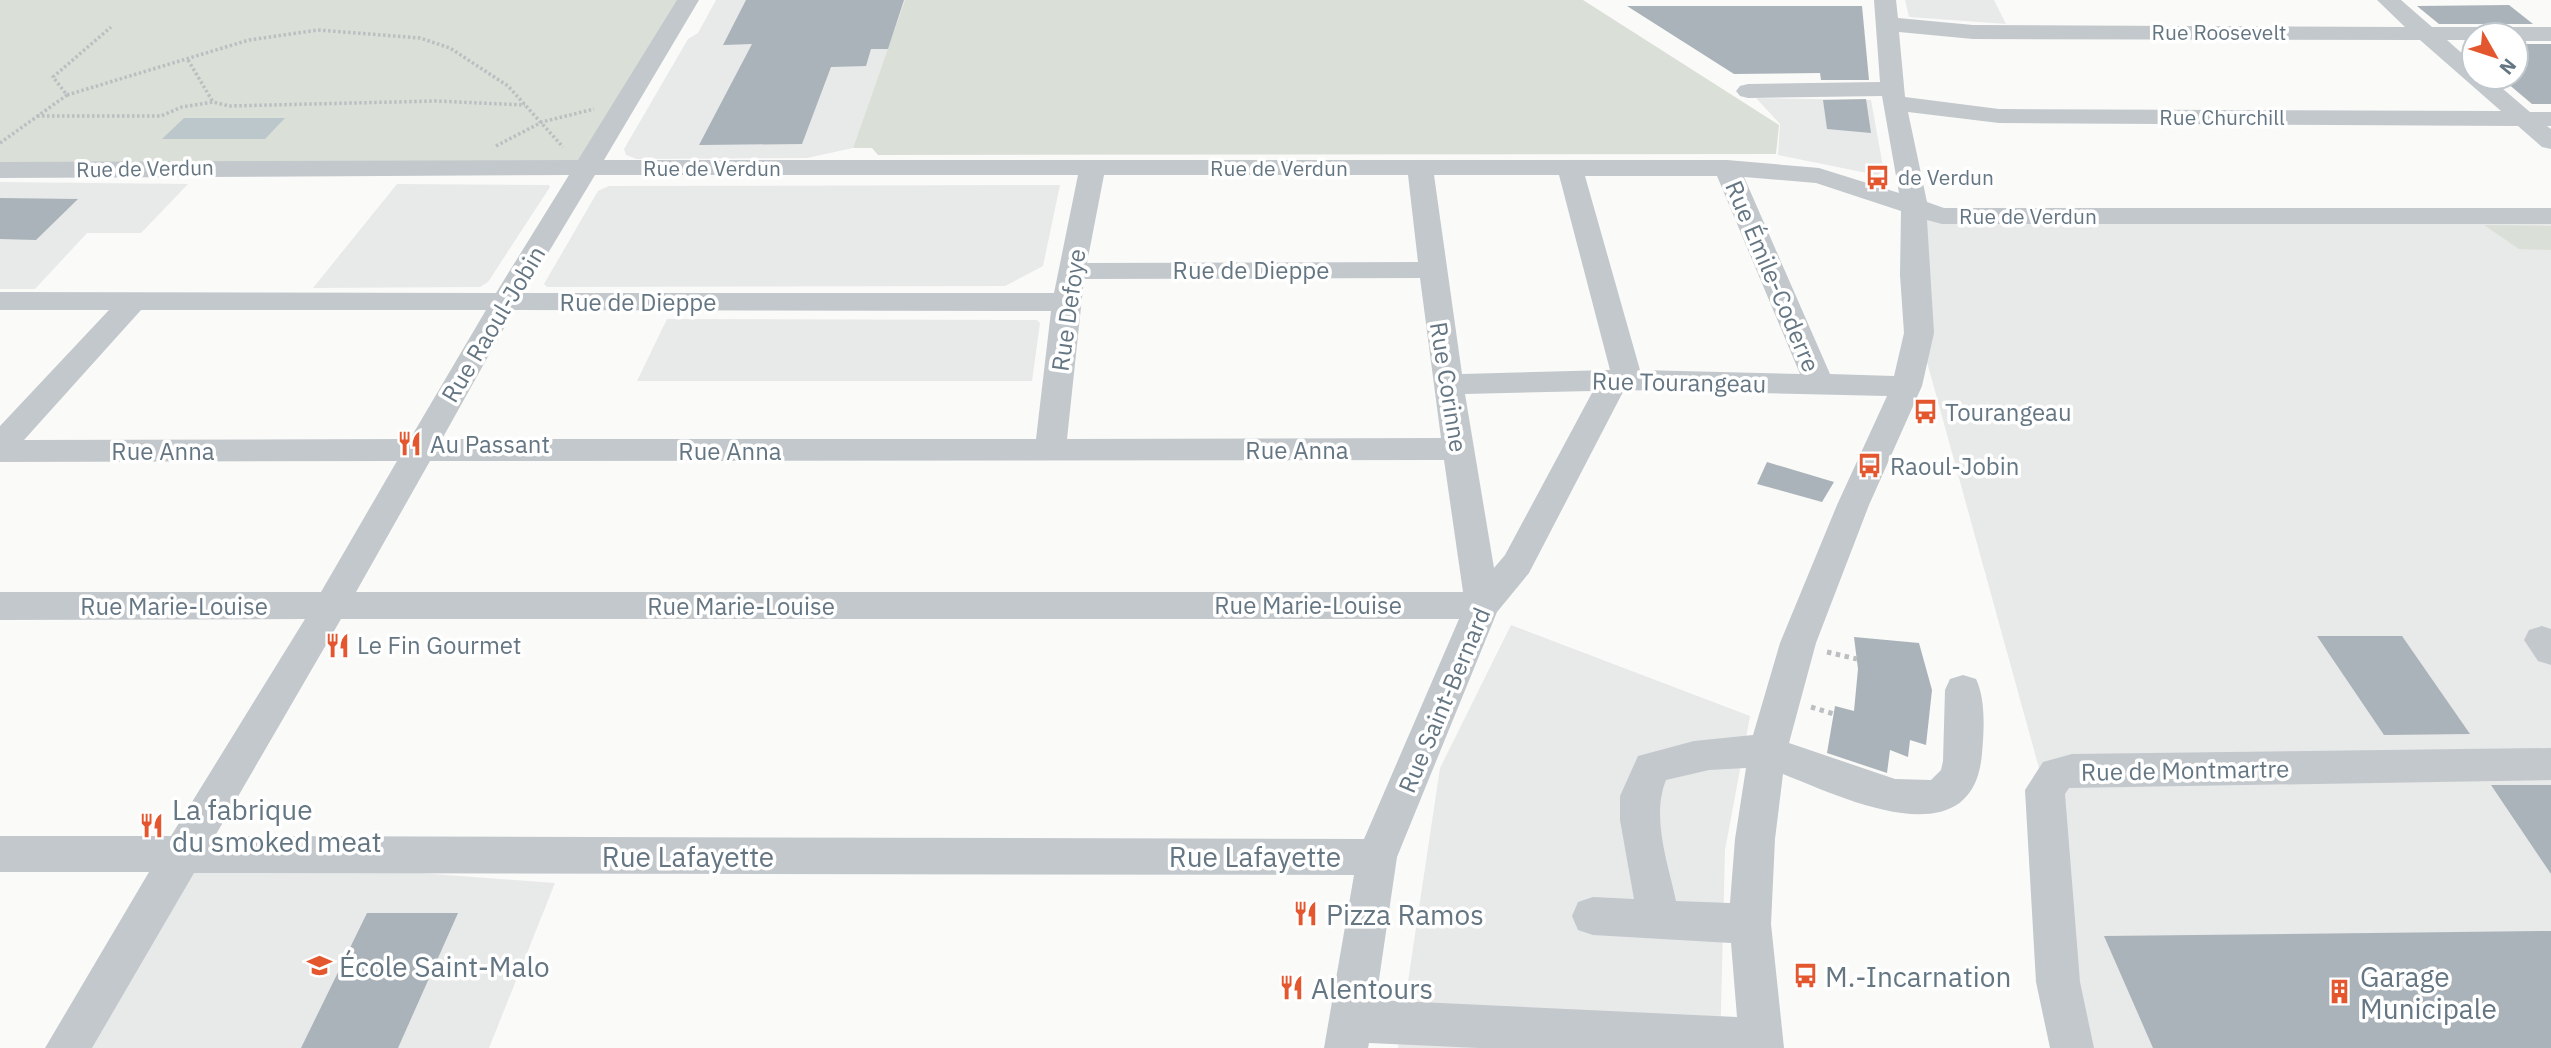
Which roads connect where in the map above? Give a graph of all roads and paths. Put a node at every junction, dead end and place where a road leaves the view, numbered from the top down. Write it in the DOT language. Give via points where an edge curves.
graph roads {
  1 [pos="688,0"];
  2 [pos="2388,0"];
  3 [pos="1886,12"];
  4 [pos="111,27"];
  5 [pos="2425,33"];
  6 [pos="2551,34"];
  7 [pos="188,60"];
  8 [pos="2460,64"];
  9 [pos="1748,91"];
  10 [pos="2490,91"];
  11 [pos="67,94"];
  12 [pos="1893,96"];
  13 [pos="213,102"];
  14 [pos="526,105"];
  15 [pos="623,108"];
  16 [pos="37,116"];
  17 [pos="2522,119"];
  18 [pos="2551,119"];
  19 [pos="543,125"];
  20 [pos="2551,142"];
  21 [pos="0,143"];
  22 [pos="588,168"];
  23 [pos="1420,168"];
  24 [pos="1570,168"];
  25 [pos="1727,168"];
  26 [pos="493,169"];
  27 [pos="1092,169"];
  28 [pos="0,170"];
  29 [pos="1914,205"];
  30 [pos="2551,216"];
  31 [pos="1431,270"];
  32 [pos="1072,271"];
  33 [pos="135,299"];
  34 [pos="0,302"];
  35 [pos="1066,302"];
  36 [pos="504,303"];
  37 [pos="1621,380"];
  38 [pos="1451,384"];
  39 [pos="1819,384"];
  40 [pos="1907,386"];
  41 [pos="0,449"];
  42 [pos="1459,449"];
  43 [pos="420,450"];
  44 [pos="1050,451"];
  45 [pos="1482,605"];
  46 [pos="0,606"];
  47 [pos="331,606"];
  48 [pos="1963,690"];
  49 [pos="1767,753"];
  50 [pos="2551,764"];
  51 [pos="0,854"];
  52 [pos="181,855"];
  53 [pos="1377,857"];
  54 [pos="1593,916"];
  55 [pos="1658,919"];
  56 [pos="1749,925"];
  57 [pos="1348,1034"];
  58 [pos="1597,1040"];
  59 [pos="1762,1044"];
  60 [pos="67,1048"];
  61 [pos="2072,1048"];
  1 -- 15 [label="street, Rue Raoul-Jobin"];
  2 -- 5 [label="street"];
  3 -- 5 [label="street, Rue Roosevelt" via="1973,32"];
  3 -- 12 [label="street"];
  4 -- 11 [label="path" via="53,77"];
  5 -- 6 [label="street, Rue Roosevelt"];
  5 -- 8 [label="street"];
  7 -- 11 [label="path"];
  7 -- 13 [label="path"];
  7 -- 14 [label="path" via="249,40 318,30 420,38 481,66"];
  9 -- 12 [label="street, Rue Churchill"];
  10 -- 17 [label="street"];
  11 -- 16 [label="path"];
  12 -- 17 [label="street, Rue Churchill" via="1999,116"];
  12 -- 29 [label="street"];
  13 -- 14 [label="path" via="229,106 436,101"];
  13 -- 16 [label="path" via="160,116"];
  14 -- 19 [label="path"];
  15 -- 19 [label="path" via="574,112"];
  15 -- 22 [label="street, Rue Raoul-Jobin"];
  16 -- 21 [label="path"];
  17 -- 18 [label="street, Rue Churchill"];
  17 -- 20 [label="street"];
  19 -- 22 [label="path"];
  19 -- 26 [label="path" via="506,136 495,147"];
  22 -- 26 [label="street, Rue de Verdun"];
  22 -- 27 [label="street, Rue de Verdun"];
  22 -- 36 [label="street, Rue Raoul-Jobin"];
  23 -- 24 [label="street, Rue de Verdun"];
  23 -- 27 [label="street, Rue de Verdun"];
  23 -- 31 [label="street, Rue Corinne"];
  24 -- 25 [label="street, Rue de Verdun"];
  24 -- 37 [label="street"];
  25 -- 29 [label="street, Rue de Verdun" via="1819,176"];
  25 -- 39 [label="street, Rue Émile-Coderre"];
  26 -- 28 [label="street, Rue de Verdun"];
  27 -- 32 [label="street, Rue Defoye"];
  29 -- 30 [label="street, Rue de Verdun" via="1942,216"];
  29 -- 40 [label="street" via="1919,333"];
  31 -- 32 [label="street, Rue de Dieppe"];
  31 -- 38 [label="street, Rue Corinne"];
  32 -- 35 [label="street, Rue Defoye"];
  33 -- 34 [label="street, Rue de Dieppe"];
  33 -- 36 [label="street, Rue de Dieppe"];
  33 -- 41 [label="street"];
  35 -- 36 [label="street, Rue de Dieppe"];
  35 -- 44 [label="street, Rue Defoye"];
  36 -- 43 [label="street, Rue Raoul-Jobin"];
  37 -- 38 [label="street, Rue Tourangeau"];
  37 -- 39 [label="street, Rue Tourangeau"];
  37 -- 45 [label="street, Rue Saint-Bernard" via="1517,564"];
  38 -- 42 [label="street, Rue Corinne"];
  39 -- 40 [label="street, Rue Tourangeau"];
  40 -- 49 [label="street" via="1822,578 1792,659"];
  41 -- 43 [label="street, Rue Anna"];
  42 -- 44 [label="street, Rue Anna"];
  42 -- 45 [label="street, Rue Corinne"];
  43 -- 44 [label="street, Rue Anna"];
  43 -- 47 [label="street, Rue Raoul-Jobin"];
  45 -- 47 [label="street, Rue Marie-Louise"];
  45 -- 53 [label="street, Rue Saint-Bernard"];
  46 -- 47 [label="street, Rue Marie-Louise"];
  47 -- 52 [label="street, Rue Raoul-Jobin"];
  48 -- 49 [label="street" via="1960,773 1945,794 1885,795"];
  49 -- 55 [label="street" via="1693,755 1652,768 1640,796 1640,820"];
  49 -- 56 [label="street"];
  50 -- 61 [label="street, Rue de Montmartre" via="2057,774 2045,790 2059,982"];
  51 -- 52 [label="street, Rue Lafayette"];
  52 -- 53 [label="street, Rue Lafayette"];
  52 -- 60 [label="street, Rue Raoul-Jobin"];
  53 -- 57 [label="street, Rue Saint-Bernard"];
  54 -- 55 [label="street"];
  55 -- 56 [label="street"];
  56 -- 59 [label="street"];
  57 -- 58 [label="street"];
  58 -- 59 [label="street"];
}
